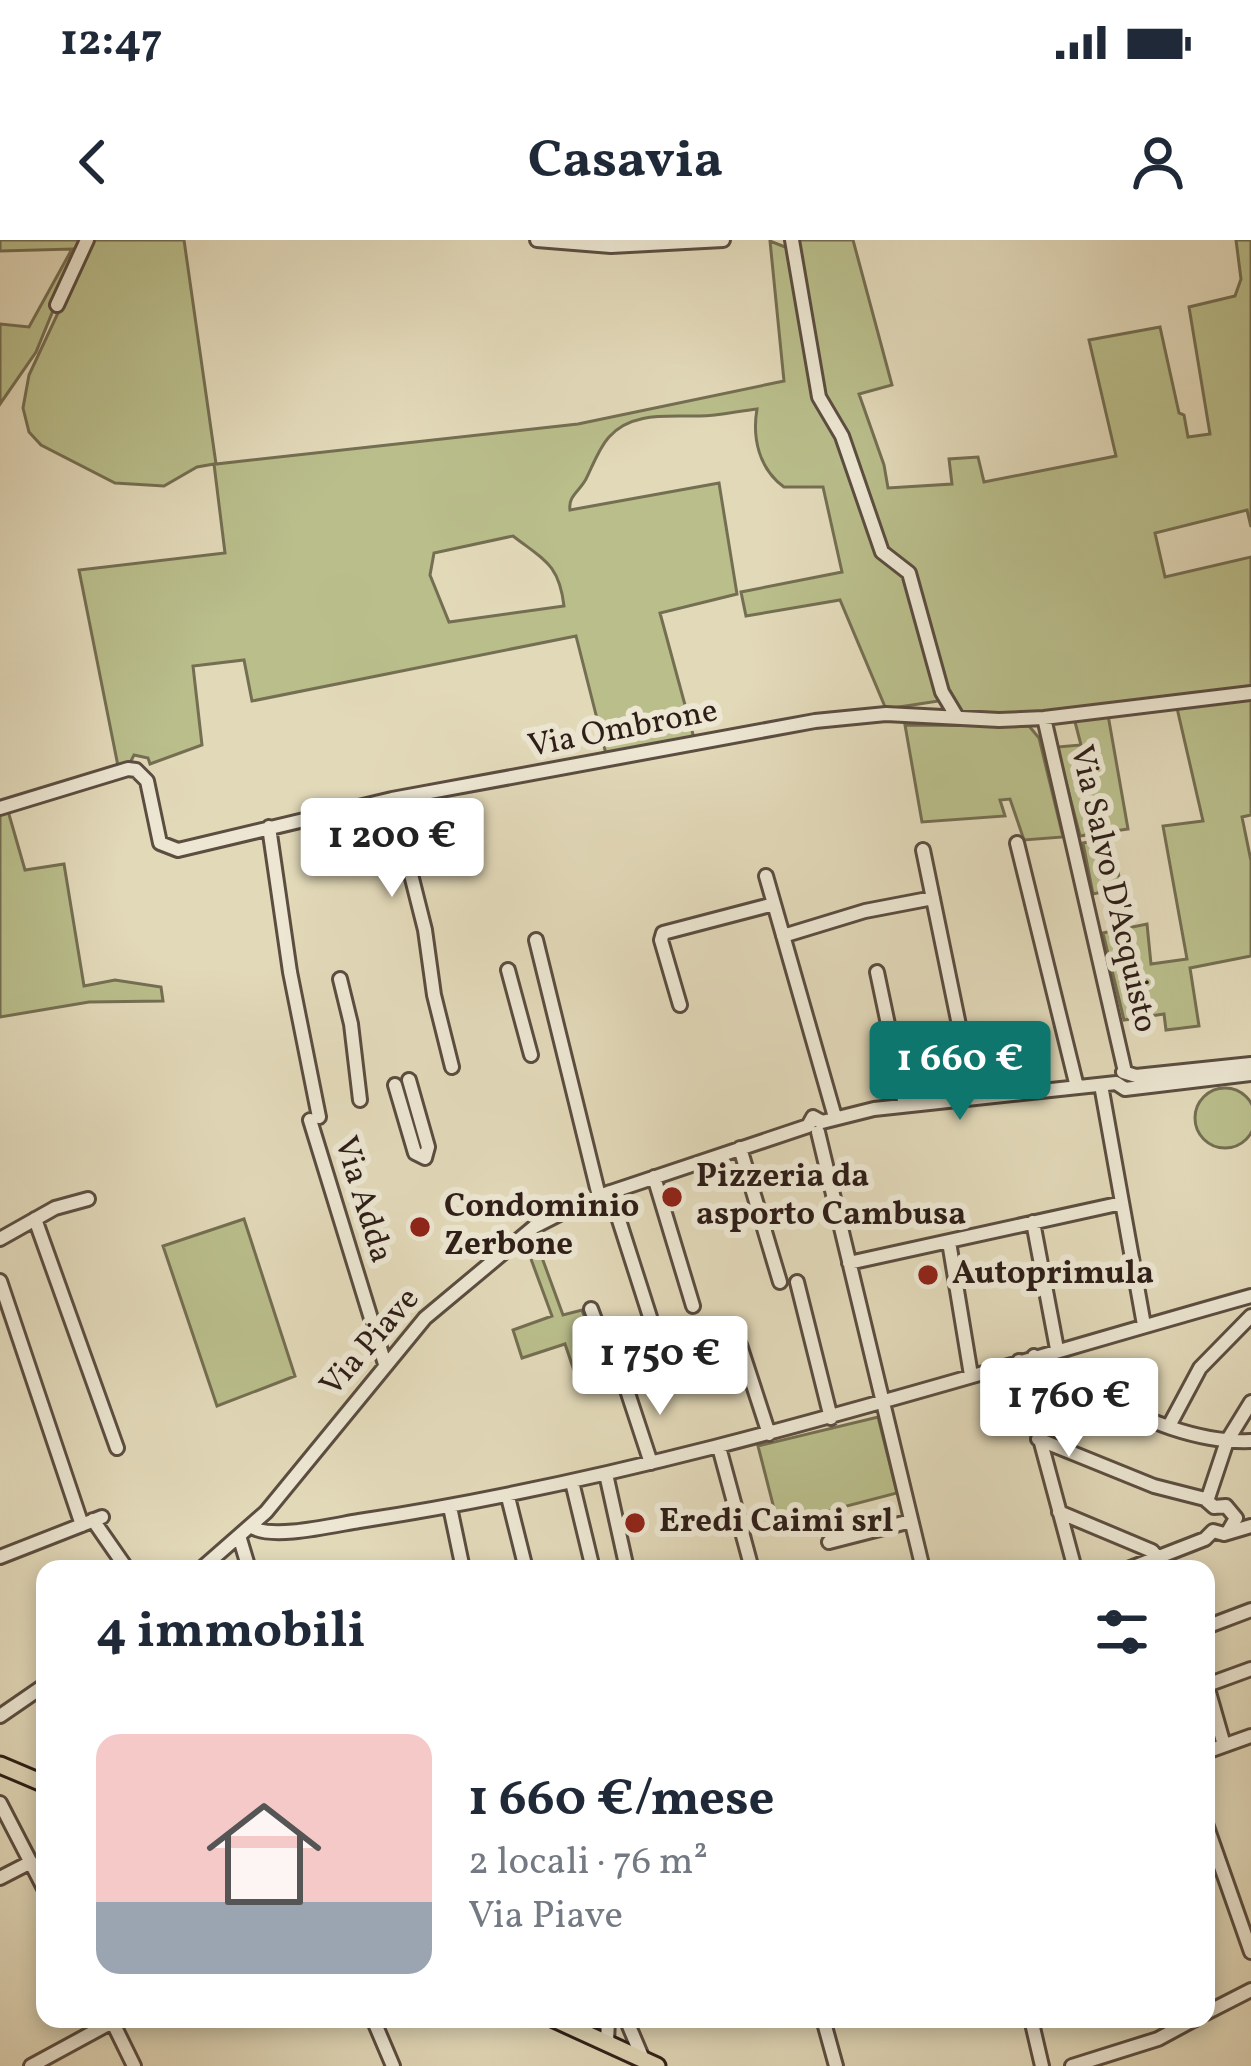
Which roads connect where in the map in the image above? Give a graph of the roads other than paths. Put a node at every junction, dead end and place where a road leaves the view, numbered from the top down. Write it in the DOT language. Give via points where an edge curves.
graph roads {
  1 [pos="87,240"];
  2 [pos="537,240"];
  3 [pos="723,240"];
  4 [pos="786,240"];
  5 [pos="57,305"];
  6 [pos="1251,693"];
  7 [pos="957,717"];
  8 [pos="1044,718"];
  9 [pos="392,799"];
  10 [pos="0,808"];
  11 [pos="269,826"];
  12 [pos="1017,843"];
  13 [pos="923,850"];
  14 [pos="766,876"];
  15 [pos="933,898"];
  16 [pos="774,904"];
  17 [pos="783,936"];
  18 [pos="536,940"];
  19 [pos="508,970"];
  20 [pos="877,972"];
  21 [pos="340,980"];
  22 [pos="680,1005"];
  23 [pos="531,1055"];
  24 [pos="1251,1064"];
  25 [pos="452,1067"];
  26 [pos="1251,1074"];
  27 [pos="410,1080"];
  28 [pos="1121,1081"];
  29 [pos="394,1085"];
  30 [pos="1077,1087"];
  31 [pos="974,1097"];
  32 [pos="360,1100"];
  33 [pos="905,1105"];
  34 [pos="821,1124"];
  35 [pos="740,1148"];
  36 [pos="654,1177"];
  37 [pos="604,1194"];
  38 [pos="88,1199"];
  39 [pos="1122,1203"];
  40 [pos="35,1220"];
  41 [pos="1034,1222"];
  42 [pos="0,1239"];
  43 [pos="949,1241"];
  44 [pos="849,1263"];
  45 [pos="0,1281"];
  46 [pos="780,1282"];
  47 [pos="797,1282"];
  48 [pos="1246,1298"];
  49 [pos="692,1306"];
  50 [pos="591,1309"];
  51 [pos="650,1317"];
  52 [pos="1250,1317"];
  53 [pos="1144,1325"];
  54 [pos="1057,1349"];
  55 [pos="1034,1356"];
  56 [pos="1019,1361"];
  57 [pos="385,1364"];
  58 [pos="971,1376"];
  59 [pos="622,1378"];
  60 [pos="1251,1402"];
  61 [pos="883,1403"];
  62 [pos="831,1418"];
  63 [pos="1169,1426"];
  64 [pos="769,1434"];
  65 [pos="1038,1439"];
  66 [pos="1226,1441"];
  67 [pos="1251,1441"];
  68 [pos="718,1447"];
  69 [pos="117,1448"];
  70 [pos="651,1463"];
  71 [pos="606,1474"];
  72 [pos="572,1482"];
  73 [pos="508,1497"];
  74 [pos="1250,1504"];
  75 [pos="1216,1505"];
  76 [pos="450,1507"];
  77 [pos="1059,1512"];
  78 [pos="92,1521"];
  79 [pos="911,1521"];
  80 [pos="1251,1526"];
  81 [pos="252,1528"];
  82 [pos="1221,1532"];
  83 [pos="240,1539"];
  84 [pos="829,1542"];
  85 [pos="1164,1556"];
  86 [pos="0,1557"];
  87 [pos="120,1560"];
  88 [pos="213,1560"];
  89 [pos="246,1560"];
  90 [pos="461,1560"];
  91 [pos="524,1560"];
  92 [pos="591,1560"];
  93 [pos="625,1560"];
  94 [pos="749,1560"];
  95 [pos="920,1560"];
  96 [pos="1072,1560"];
  97 [pos="1153,1560"];
  98 [pos="1167,1560"];
  99 [pos="1251,1610"];
  100 [pos="1215,1624"];
  101 [pos="1251,1669"];
  102 [pos="1215,1680"];
  103 [pos="36,1692"];
  104 [pos="1215,1712"];
  105 [pos="2,1717"];
  106 [pos="1251,1736"];
  107 [pos="1225,1745"];
  108 [pos="1215,1749"];
  109 [pos="4,1764"];
  110 [pos="36,1780"];
  111 [pos="0,1803"];
  112 [pos="1215,1850"];
  113 [pos="31,1862"];
  114 [pos="36,1872"];
  115 [pos="0,1878"];
  116 [pos="1251,1952"];
  117 [pos="1251,1990"];
  118 [pos="1215,2008"];
  119 [pos="97,2028"];
  120 [pos="115,2028"];
  121 [pos="377,2028"];
  122 [pos="574,2028"];
  123 [pos="608,2028"];
  124 [pos="619,2028"];
  125 [pos="631,2028"];
  126 [pos="825,2028"];
  127 [pos="1033,2028"];
  128 [pos="1177,2028"];
  129 [pos="607,2043"];
  130 [pos="650,2063"];
  131 [pos="31,2066"];
  132 [pos="134,2066"];
  133 [pos="393,2066"];
  134 [pos="836,2066"];
  135 [pos="1042,2066"];
  136 [pos="1072,2066"];
  1 -- 5 [label="street"];
  2 -- 3 [label="street"];
  4 -- 7 [label="street" via="819,397 836,422 882,552 909,573 942,692"];
  6 -- 8 [label="street, Via Ombrone"];
  7 -- 8 [label="street, Via Ombrone"];
  7 -- 9 [label="street, Via Ombrone" via="815,721"];
  8 -- 28 [label="street, Via Salvo D'Acquisto"];
  9 -- 11 [label="street, Via Ombrone"];
  9 -- 25 [label="street"];
  10 -- 11 [label="street, Via Ombrone" via="132,769 147,782 155,832 168,848"];
  11 -- 57 [label="street, Via Adda" via="315,1118"];
  12 -- 30 [label="street"];
  13 -- 15 [label="street"];
  14 -- 16 [label="street"];
  15 -- 17 [label="street"];
  15 -- 31 [label="street"];
  16 -- 17 [label="street"];
  16 -- 22 [label="street" via="663,933"];
  17 -- 34 [label="street"];
  18 -- 37 [label="street"];
  19 -- 23 [label="street"];
  20 -- 33 [label="street"];
  21 -- 32 [label="street"];
  24 -- 28 [label="street, Via Piave"];
  26 -- 28 [label="street, Via Piave"];
  27 -- 29 [label="street" via="425,1158 415,1153"];
  28 -- 30 [label="street, Via Piave"];
  28 -- 39 [label="street, Via Salvo D'Acquisto"];
  30 -- 31 [label="street, Via Piave"];
  31 -- 33 [label="street, Via Piave"];
  33 -- 34 [label="street, Via Piave"];
  34 -- 35 [label="street, Via Piave"];
  34 -- 44 [label="street"];
  35 -- 36 [label="street, Via Piave"];
  35 -- 46 [label="street"];
  36 -- 37 [label="street, Via Piave"];
  36 -- 49 [label="street"];
  37 -- 51 [label="street"];
  37 -- 57 [label="street, Via Piave" via="553,1215 503,1251"];
  38 -- 40 [label="street"];
  39 -- 41 [label="street"];
  39 -- 53 [label="street, Via Salvo D'Acquisto"];
  40 -- 42 [label="street"];
  40 -- 69 [label="street"];
  41 -- 43 [label="street"];
  41 -- 54 [label="street"];
  43 -- 44 [label="street"];
  43 -- 58 [label="street"];
  44 -- 61 [label="street"];
  45 -- 78 [label="street"];
  47 -- 62 [label="street"];
  48 -- 52 [label="street"];
  48 -- 53 [label="street"];
  50 -- 59 [label="street"];
  52 -- 63 [label="street" via="1203,1364"];
  53 -- 54 [label="street"];
  54 -- 55 [label="street"];
  55 -- 56 [label="street"];
  55 -- 63 [label="street" via="1042,1372"];
  56 -- 58 [label="street"];
  56 -- 65 [label="street"];
  57 -- 81 [label="street, Via Piave"];
  58 -- 61 [label="street"];
  59 -- 64 [label="street" via="733,1339"];
  59 -- 70 [label="street"];
  60 -- 66 [label="street"];
  61 -- 62 [label="street"];
  61 -- 79 [label="street"];
  62 -- 64 [label="street"];
  63 -- 66 [label="street"];
  64 -- 68 [label="street"];
  65 -- 75 [label="street"];
  65 -- 77 [label="street"];
  66 -- 67 [label="street"];
  66 -- 75 [label="street"];
  68 -- 70 [label="street"];
  68 -- 94 [label="street"];
  70 -- 71 [label="street"];
  71 -- 72 [label="street"];
  71 -- 93 [label="street"];
  72 -- 73 [label="street"];
  72 -- 92 [label="street"];
  73 -- 76 [label="street"];
  73 -- 91 [label="street"];
  74 -- 75 [label="street"];
  75 -- 82 [label="street" via="1207,1517"];
  75 -- 82 [label="street" via="1236,1518"];
  76 -- 81 [label="street" via="268,1533"];
  76 -- 90 [label="street"];
  77 -- 85 [label="street"];
  77 -- 96 [label="street"];
  78 -- 86 [label="street"];
  78 -- 87 [label="street"];
  79 -- 84 [label="street"];
  79 -- 95 [label="street"];
  80 -- 82 [label="street"];
  81 -- 83 [label="street, Via Piave"];
  82 -- 85 [label="street"];
  83 -- 88 [label="street, Via Piave"];
  83 -- 89 [label="street"];
  85 -- 97 [label="street"];
  85 -- 98 [label="street"];
  99 -- 100 [label="street"];
  101 -- 102 [label="street"];
  103 -- 105 [label="street"];
  104 -- 107 [label="street"];
  106 -- 107 [label="street"];
  107 -- 108 [label="street"];
  109 -- 110 [label="main road"];
  111 -- 113 [label="street"];
  112 -- 116 [label="street"];
  113 -- 114 [label="street"];
  113 -- 115 [label="street"];
  117 -- 118 [label="street"];
  119 -- 131 [label="street"];
  120 -- 132 [label="street"];
  121 -- 133 [label="street"];
  122 -- 129 [label="main road"];
  123 -- 129 [label="street"];
  124 -- 129 [label="street"];
  125 -- 130 [label="street"];
  126 -- 134 [label="street"];
  127 -- 135 [label="street"];
  128 -- 136 [label="street"];
  129 -- 130 [label="main road"];
}
